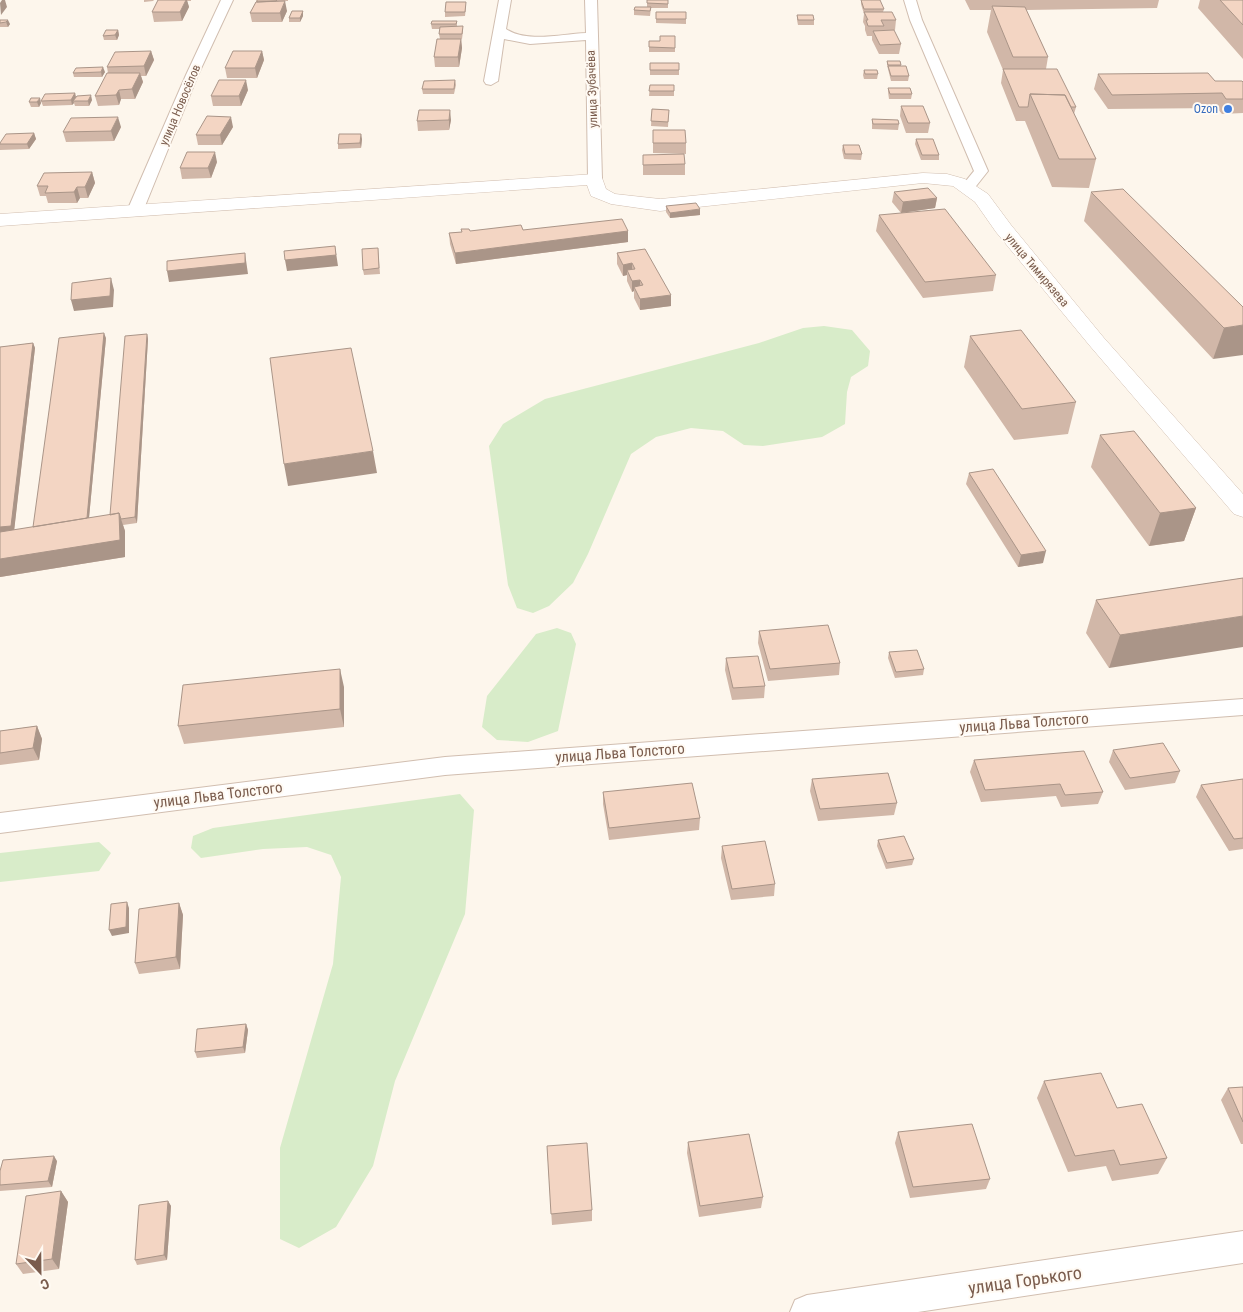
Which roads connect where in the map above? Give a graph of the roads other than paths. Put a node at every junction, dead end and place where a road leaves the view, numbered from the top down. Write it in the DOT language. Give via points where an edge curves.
graph roads {
  1 [pos="227,0"];
  2 [pos="505,0"];
  3 [pos="591,0"];
  4 [pos="910,0"];
  5 [pos="500,30"];
  6 [pos="591,36"];
  7 [pos="491,81"];
  8 [pos="595,179"];
  9 [pos="968,187"];
  10 [pos="135,211"];
  11 [pos="0,220"];
  12 [pos="1243,509"];
  13 [pos="1243,707"];
  14 [pos="0,823"];
  15 [pos="1243,1247"];
  16 [pos="807,1312"];
  1 -- 10 [label="street, улица Новосёлов"];
  2 -- 5 [label="street"];
  3 -- 6 [label="street, улица Зубачёва"];
  4 -- 9 [label="street" via="981,171"];
  5 -- 6 [label="street" via="510,37 530,40"];
  5 -- 7 [label="street"];
  6 -- 8 [label="street, улица Зубачёва"];
  8 -- 9 [label="street" via="597,192 611,199 660,205 922,178 950,180"];
  8 -- 10 [label="street"];
  9 -- 12 [label="street, улица Тимирязева" via="976,192 1097,342"];
  10 -- 11 [label="street"];
  13 -- 14 [label="street, улица Льва Толстого" via="445,766"];
  15 -- 16 [label="street, улица Горького"];
}
